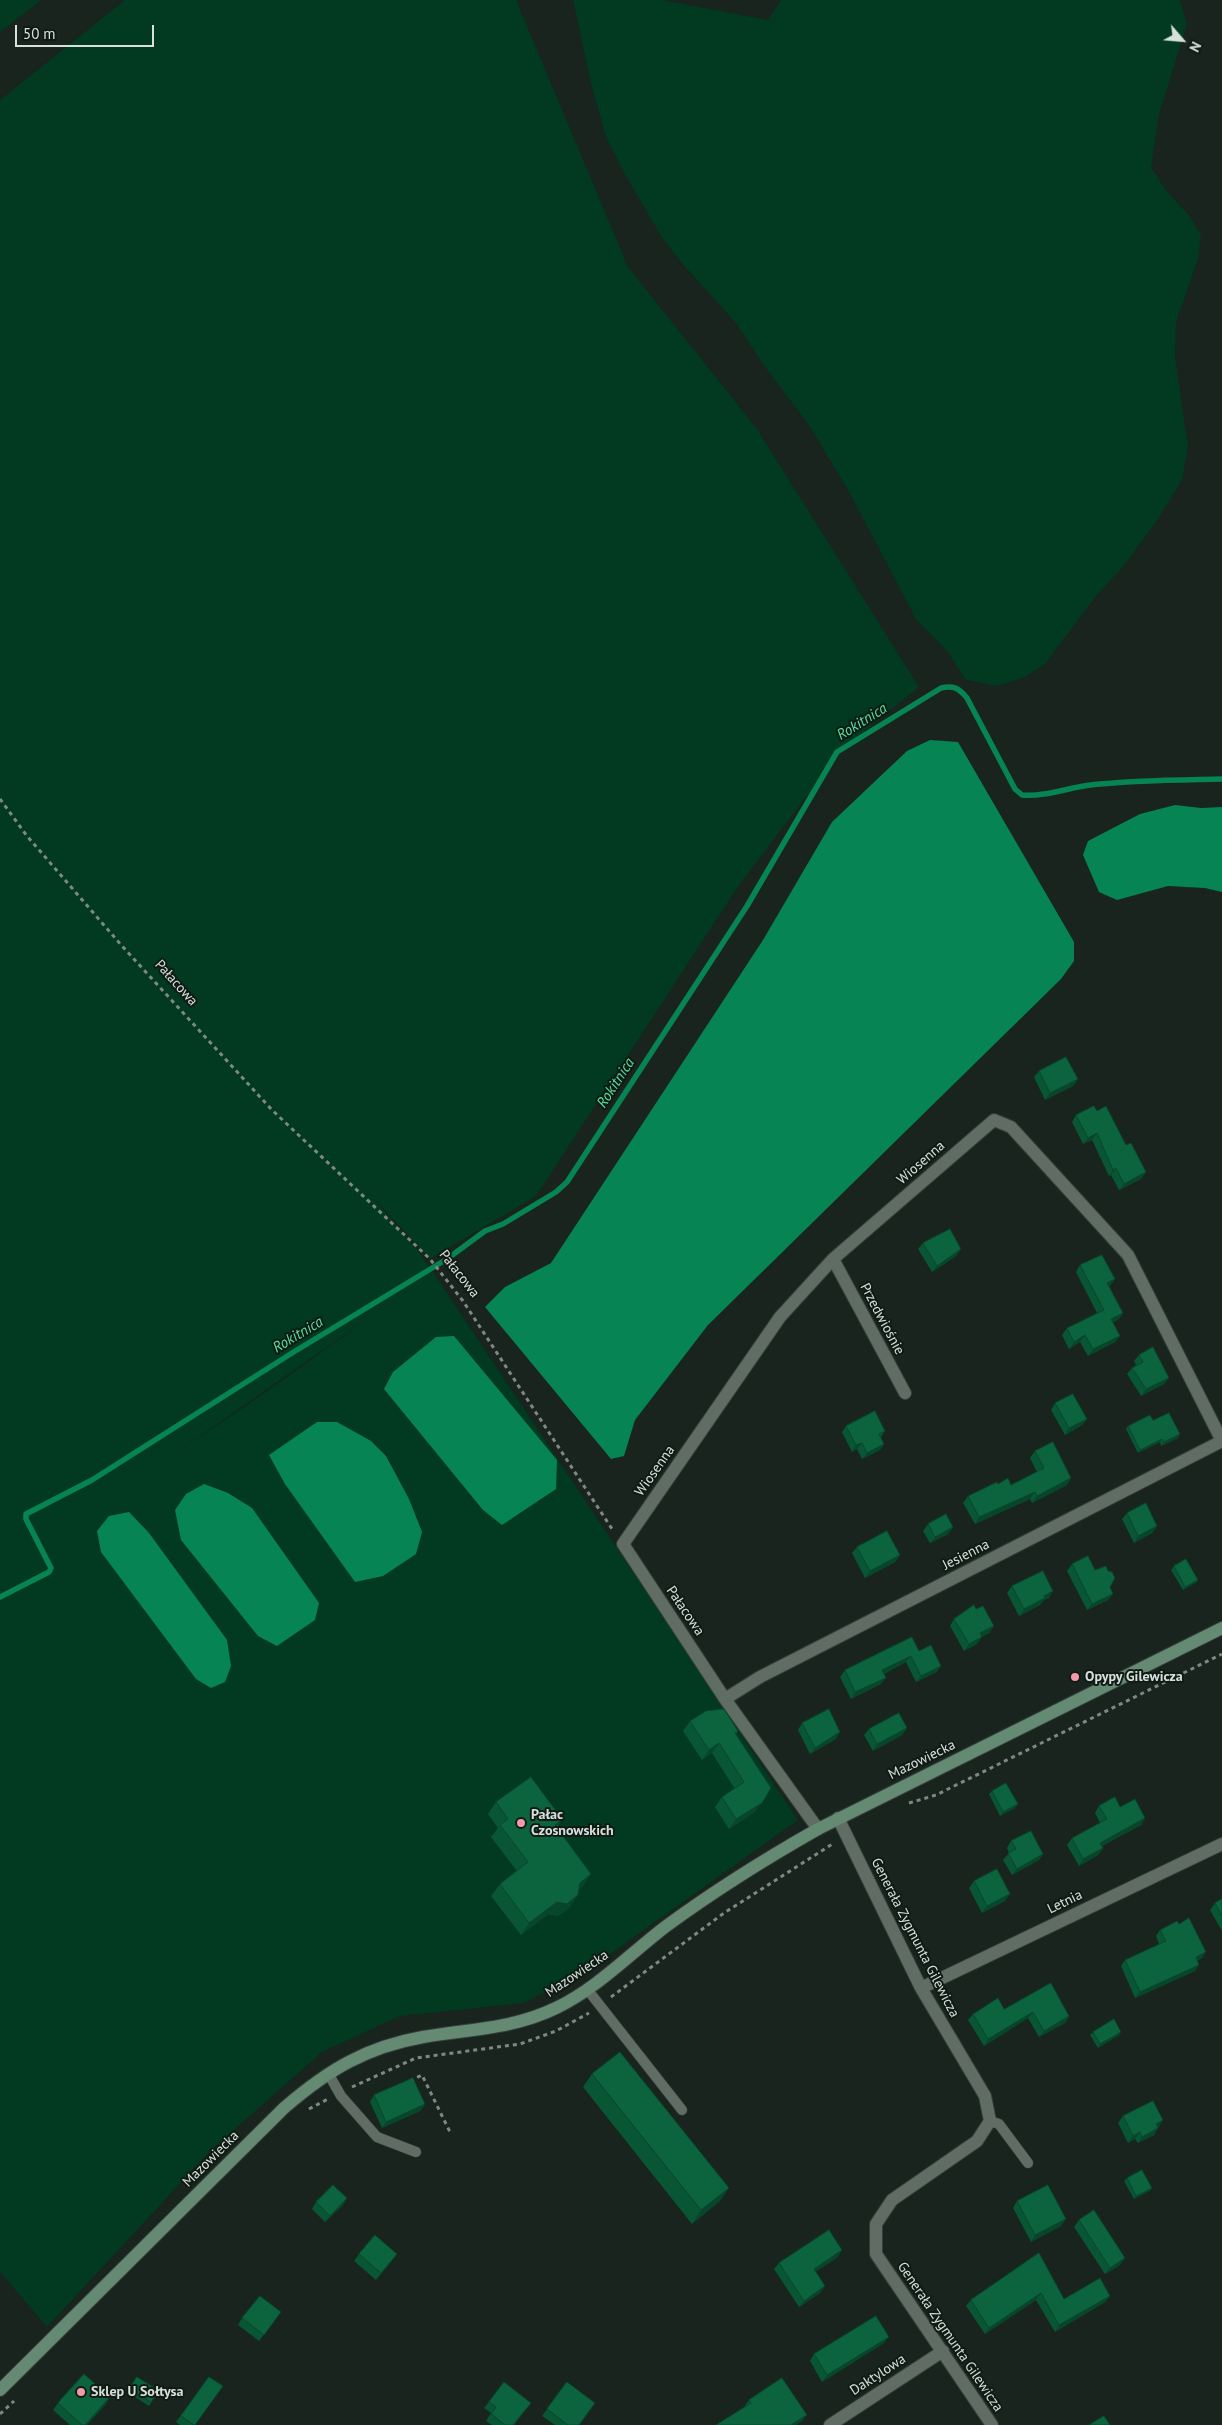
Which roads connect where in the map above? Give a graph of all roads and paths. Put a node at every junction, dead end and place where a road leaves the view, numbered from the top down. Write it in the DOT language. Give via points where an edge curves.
graph roads {
  1 [pos="0,800"];
  2 [pos="833,1259"];
  3 [pos="905,1393"];
  4 [pos="1222,1441"];
  5 [pos="623,1544"];
  6 [pos="1222,1628"];
  7 [pos="1222,1654"];
  8 [pos="726,1698"];
  9 [pos="900,1805"];
  10 [pos="838,1818"];
  11 [pos="818,1829"];
  12 [pos="835,1843"];
  13 [pos="1222,1844"];
  14 [pos="921,1988"];
  15 [pos="586,1989"];
  16 [pos="605,2002"];
  17 [pos="591,2011"];
  18 [pos="328,2073"];
  19 [pos="406,2082"];
  20 [pos="339,2093"];
  21 [pos="682,2110"];
  22 [pos="304,2111"];
  23 [pos="990,2120"];
  24 [pos="446,2131"];
  25 [pos="416,2152"];
  26 [pos="1028,2163"];
  27 [pos="943,2351"];
  28 [pos="0,2390"];
  29 [pos="20,2394"];
  30 [pos="0,2414"];
  31 [pos="830,2425"];
  32 [pos="992,2425"];
  1 -- 5 [label="path, Pałacowa" via="122,946 272,1110 430,1259 463,1301"];
  2 -- 3 [label="street, Przedwiośnie"];
  2 -- 4 [label="street, Wiosenna" via="994,1120 1011,1127 1128,1255"];
  2 -- 5 [label="street, Wiosenna" via="780,1317"];
  4 -- 8 [label="street, Jesienna" via="769,1672"];
  5 -- 8 [label="street, Pałacowa"];
  6 -- 10 [label="street, Mazowiecka"];
  7 -- 9 [label="path" via="936,1794"];
  8 -- 11 [label="street, Pałacowa"];
  10 -- 11 [label="street, Mazowiecka"];
  10 -- 14 [label="street, Generała Zygmunta Gilewicza"];
  11 -- 15 [label="street, Mazowiecka" via="702,1901"];
  12 -- 16 [label="path" via="710,1922"];
  13 -- 14 [label="street, Letnia"];
  14 -- 23 [label="street, Generała Zygmunta Gilewicza" via="985,2096"];
  15 -- 18 [label="street, Mazowiecka" via="557,2008 519,2022 397,2043 362,2054"];
  15 -- 21 [label="lane"];
  17 -- 20 [label="path" via="556,2031 520,2044 416,2058"];
  18 -- 20 [label="lane"];
  18 -- 28 [label="street, Mazowiecka" via="284,2108"];
  19 -- 24 [label="path" via="422,2076 449,2130"];
  20 -- 22 [label="path"];
  20 -- 25 [label="lane" via="377,2137"];
  23 -- 26 [label="lane" via="999,2124"];
  23 -- 27 [label="street, Generała Zygmunta Gilewicza" via="977,2141 892,2200 876,2224 876,2254"];
  27 -- 31 [label="street, Daktylowa"];
  27 -- 32 [label="street, Generała Zygmunta Gilewicza"];
  29 -- 30 [label="path"];
}
